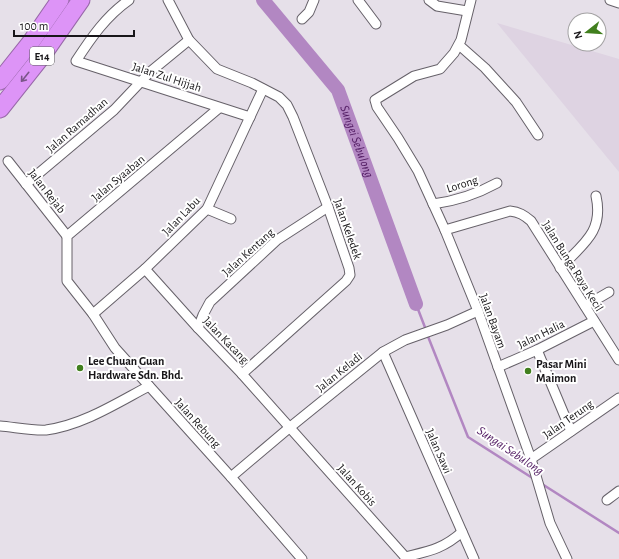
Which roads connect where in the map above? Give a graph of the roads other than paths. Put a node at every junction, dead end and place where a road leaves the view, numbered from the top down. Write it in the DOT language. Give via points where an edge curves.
graph roads {
  1 [pos="60,0"];
  2 [pos="81,0"];
  3 [pos="129,0"];
  4 [pos="168,0"];
  5 [pos="314,0"];
  6 [pos="358,0"];
  7 [pos="430,0"];
  8 [pos="471,0"];
  9 [pos="610,0"];
  10 [pos="619,2"];
  11 [pos="468,11"];
  12 [pos="302,19"];
  13 [pos="376,24"];
  14 [pos="189,40"];
  15 [pos="458,45"];
  16 [pos="0,80"];
  17 [pos="141,82"];
  18 [pos="263,89"];
  19 [pos="219,108"];
  20 [pos="0,109"];
  21 [pos="250,117"];
  22 [pos="538,135"];
  23 [pos="8,161"];
  24 [pos="497,183"];
  25 [pos="26,184"];
  26 [pos="596,196"];
  27 [pos="433,204"];
  28 [pos="328,207"];
  29 [pos="208,209"];
  30 [pos="231,218"];
  31 [pos="445,230"];
  32 [pos="68,236"];
  33 [pos="560,268"];
  34 [pos="145,269"];
  35 [pos="609,292"];
  36 [pos="585,306"];
  37 [pos="478,311"];
  38 [pos="93,314"];
  39 [pos="594,321"];
  40 [pos="198,328"];
  41 [pos="537,350"];
  42 [pos="383,352"];
  43 [pos="619,360"];
  44 [pos="498,368"];
  45 [pos="242,374"];
  46 [pos="149,386"];
  47 [pos="619,398"];
  48 [pos="0,426"];
  49 [pos="289,428"];
  50 [pos="571,431"];
  51 [pos="532,462"];
  52 [pos="231,477"];
  53 [pos="619,491"];
  54 [pos="607,500"];
  55 [pos="462,532"];
  56 [pos="406,558"];
  57 [pos="302,559"];
  58 [pos="474,559"];
  59 [pos="567,559"];
  1 -- 16 [label="highway, E14"];
  2 -- 20 [label="highway, E14, one-way" via="42,56"];
  3 -- 17 [label="street, Jalan Zul Hijjah" via="103,23 76,61"];
  4 -- 14 [label="street, Jalan Keledek"];
  5 -- 12 [label="street" via="309,12"];
  6 -- 13 [label="street"];
  7 -- 11 [label="street" via="437,6"];
  8 -- 11 [label="street"];
  9 -- 10 [label="street"];
  11 -- 15 [label="street"];
  14 -- 17 [label="street, Jalan Ramadhan"];
  14 -- 18 [label="street, Jalan Keledek" via="217,69"];
  15 -- 22 [label="street" via="485,68 516,102"];
  15 -- 27 [label="street, Jalan Bayam" via="440,69 414,76 375,100 418,171"];
  17 -- 19 [label="street, Jalan Zul Hijjah"];
  17 -- 25 [label="street, Jalan Ramadhan" via="114,110"];
  18 -- 21 [label="street, Jalan Labu"];
  18 -- 28 [label="street, Jalan Keledek" via="279,97 290,111"];
  19 -- 21 [label="street, Jalan Zul Hijjah"];
  19 -- 32 [label="street, Jalan Syaaban"];
  21 -- 29 [label="street, Jalan Labu"];
  23 -- 25 [label="street, Jalan Rejab"];
  24 -- 27 [label="street, Lorong" via="475,194"];
  25 -- 32 [label="street, Jalan Rejab"];
  26 -- 33 [label="street" via="598,208 593,233"];
  27 -- 31 [label="street, Jalan Bayam"];
  28 -- 40 [label="street, Jalan Kentang" via="278,240 210,302"];
  28 -- 45 [label="street, Jalan Keledek" via="350,275"];
  29 -- 30 [label="street"];
  29 -- 34 [label="street, Jalan Labu"];
  31 -- 33 [label="street, Jalan Bunga Raya Kecil" via="502,212 517,211 531,221"];
  31 -- 37 [label="street, Jalan Bayam"];
  32 -- 38 [label="street, Jalan Rebung" via="67,281"];
  33 -- 36 [label="street, Jalan Bunga Raya Kecil"];
  34 -- 38 [label="street, Jalan Labu"];
  34 -- 40 [label="street, Jalan Kacang"];
  35 -- 36 [label="street"];
  36 -- 39 [label="street, Jalan Bunga Raya Kecil"];
  37 -- 42 [label="street, Jalan Keladi" via="405,340"];
  37 -- 44 [label="street, Jalan Bayam"];
  38 -- 46 [label="street, Jalan Rebung" via="115,348"];
  39 -- 41 [label="street, Jalan Halia"];
  39 -- 43 [label="street, Jalan Bunga Raya Kecil"];
  40 -- 45 [label="street, Jalan Kacang"];
  41 -- 44 [label="street, Jalan Halia"];
  41 -- 50 [label="street"];
  42 -- 49 [label="street, Jalan Keladi"];
  42 -- 55 [label="street, Jalan Sawi"];
  44 -- 51 [label="street, Jalan Bayam"];
  45 -- 49 [label="street, Jalan Kacang"];
  46 -- 48 [label="street" via="68,425 45,430"];
  46 -- 52 [label="street, Jalan Rebung"];
  47 -- 50 [label="street, Jalan Terung"];
  49 -- 52 [label="street, Jalan Keladi"];
  49 -- 56 [label="street, Jalan Kobis"];
  50 -- 51 [label="street, Jalan Terung"];
  51 -- 59 [label="street, Jalan Bayam" via="550,523"];
  52 -- 57 [label="street, Jalan Rebung"];
  53 -- 54 [label="street"];
  55 -- 56 [label="street" via="439,548"];
  55 -- 58 [label="street, Jalan Sawi"];
}
